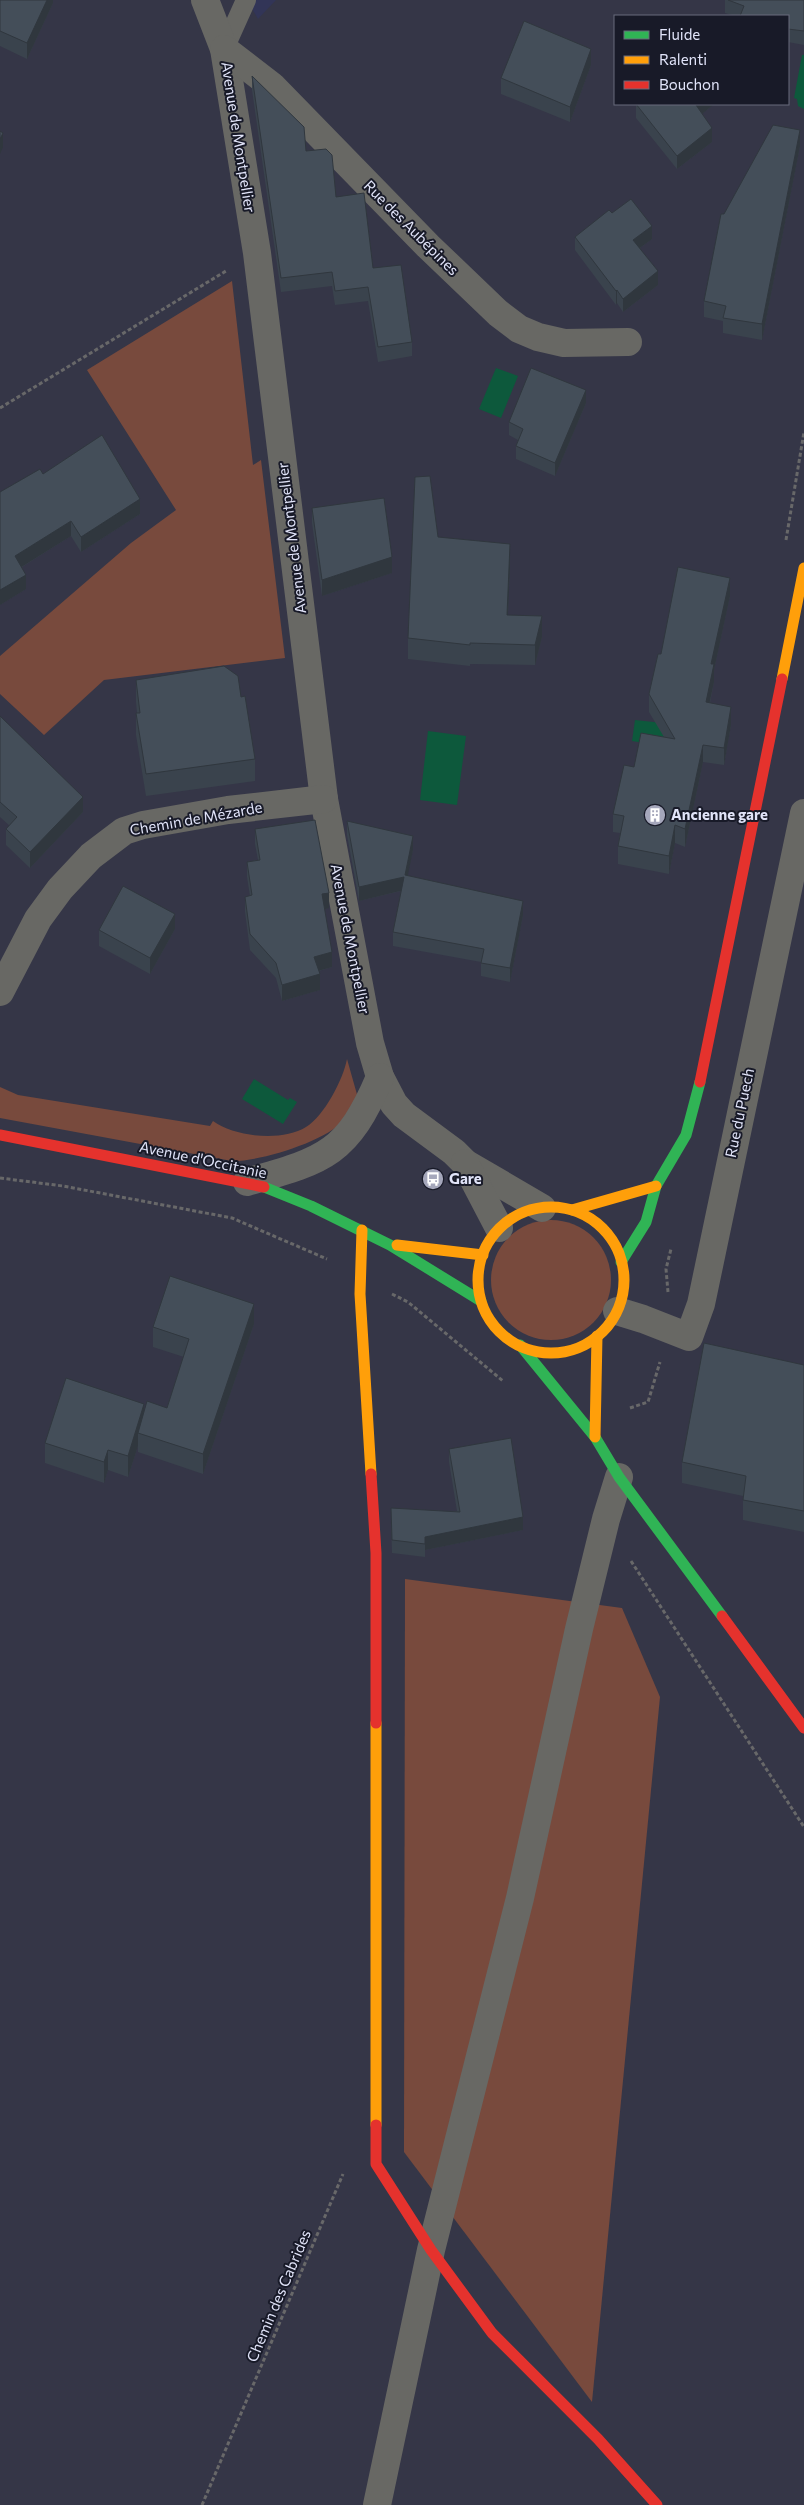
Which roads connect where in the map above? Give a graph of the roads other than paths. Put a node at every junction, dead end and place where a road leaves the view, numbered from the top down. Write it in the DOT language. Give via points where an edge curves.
graph roads {
  1 [pos="205,0"];
  2 [pos="246,0"];
  3 [pos="224,49"];
  4 [pos="628,342"];
  5 [pos="804,568"];
  6 [pos="324,799"];
  7 [pos="804,813"];
  8 [pos="0,992"];
  9 [pos="380,1077"];
  10 [pos="0,1135"];
  11 [pos="465,1163"];
  12 [pos="247,1182"];
  13 [pos="656,1186"];
  14 [pos="542,1208"];
  15 [pos="572,1210"];
  16 [pos="500,1228"];
  17 [pos="362,1230"];
  18 [pos="390,1245"];
  19 [pos="482,1255"];
  20 [pos="621,1262"];
  21 [pos="482,1301"];
  22 [pos="617,1311"];
  23 [pos="597,1336"];
  24 [pos="520,1345"];
  25 [pos="595,1437"];
  26 [pos="620,1476"];
  27 [pos="804,1728"];
  28 [pos="431,2250"];
  29 [pos="377,2505"];
  30 [pos="657,2505"];
  1 -- 3 [label="street, Avenue de Montpellier"];
  2 -- 3 [label="lane"];
  3 -- 4 [label="street, Rue des Aubépines" via="272,86 428,246 519,329 564,342"];
  3 -- 6 [label="street, Avenue de Montpellier" via="257,253"];
  5 -- 13 [label="street" via="697,1097 686,1135"];
  6 -- 8 [label="street, Chemin de Mézarde" via="228,810 124,831 91,856 60,889 38,919"];
  6 -- 9 [label="street, Avenue de Montpellier" via="370,1043"];
  7 -- 22 [label="street, Rue du Puech" via="701,1304 690,1337"];
  9 -- 11 [label="street, Avenue de Montpellier" via="394,1104 404,1115"];
  9 -- 12 [label="street" via="361,1118 334,1150 312,1163"];
  10 -- 12 [label="street, Avenue d'Occitanie"];
  11 -- 14 [label="street, Avenue de Montpellier"];
  11 -- 16 [label="street, Avenue de Montpellier"];
  12 -- 17 [label="street, Avenue d'Occitanie"];
  13 -- 15 [label="street"];
  13 -- 20 [label="street" via="646,1222"];
  14 -- 15 [label="street"];
  14 -- 16 [label="street" via="514,1217"];
  15 -- 20 [label="street" via="591,1219 606,1233"];
  16 -- 19 [label="street"];
  17 -- 18 [label="street, Avenue d'Occitanie"];
  17 -- 28 [label="street" via="360,1294 376,1553 376,2164"];
  18 -- 19 [label="street, Avenue d'Occitanie"];
  18 -- 21 [label="street, Avenue d'Occitanie"];
  19 -- 21 [label="street" via="478,1278"];
  20 -- 22 [label="street" via="624,1287"];
  21 -- 24 [label="street" via="496,1327"];
  22 -- 23 [label="street"];
  23 -- 24 [label="street" via="560,1352 532,1350"];
  23 -- 25 [label="street"];
  24 -- 25 [label="street"];
  25 -- 26 [label="street"];
  26 -- 27 [label="street"];
  26 -- 28 [label="street" via="579,1629 520,1898"];
  28 -- 29 [label="street"];
  28 -- 30 [label="street" via="492,2333 598,2439"];
}
